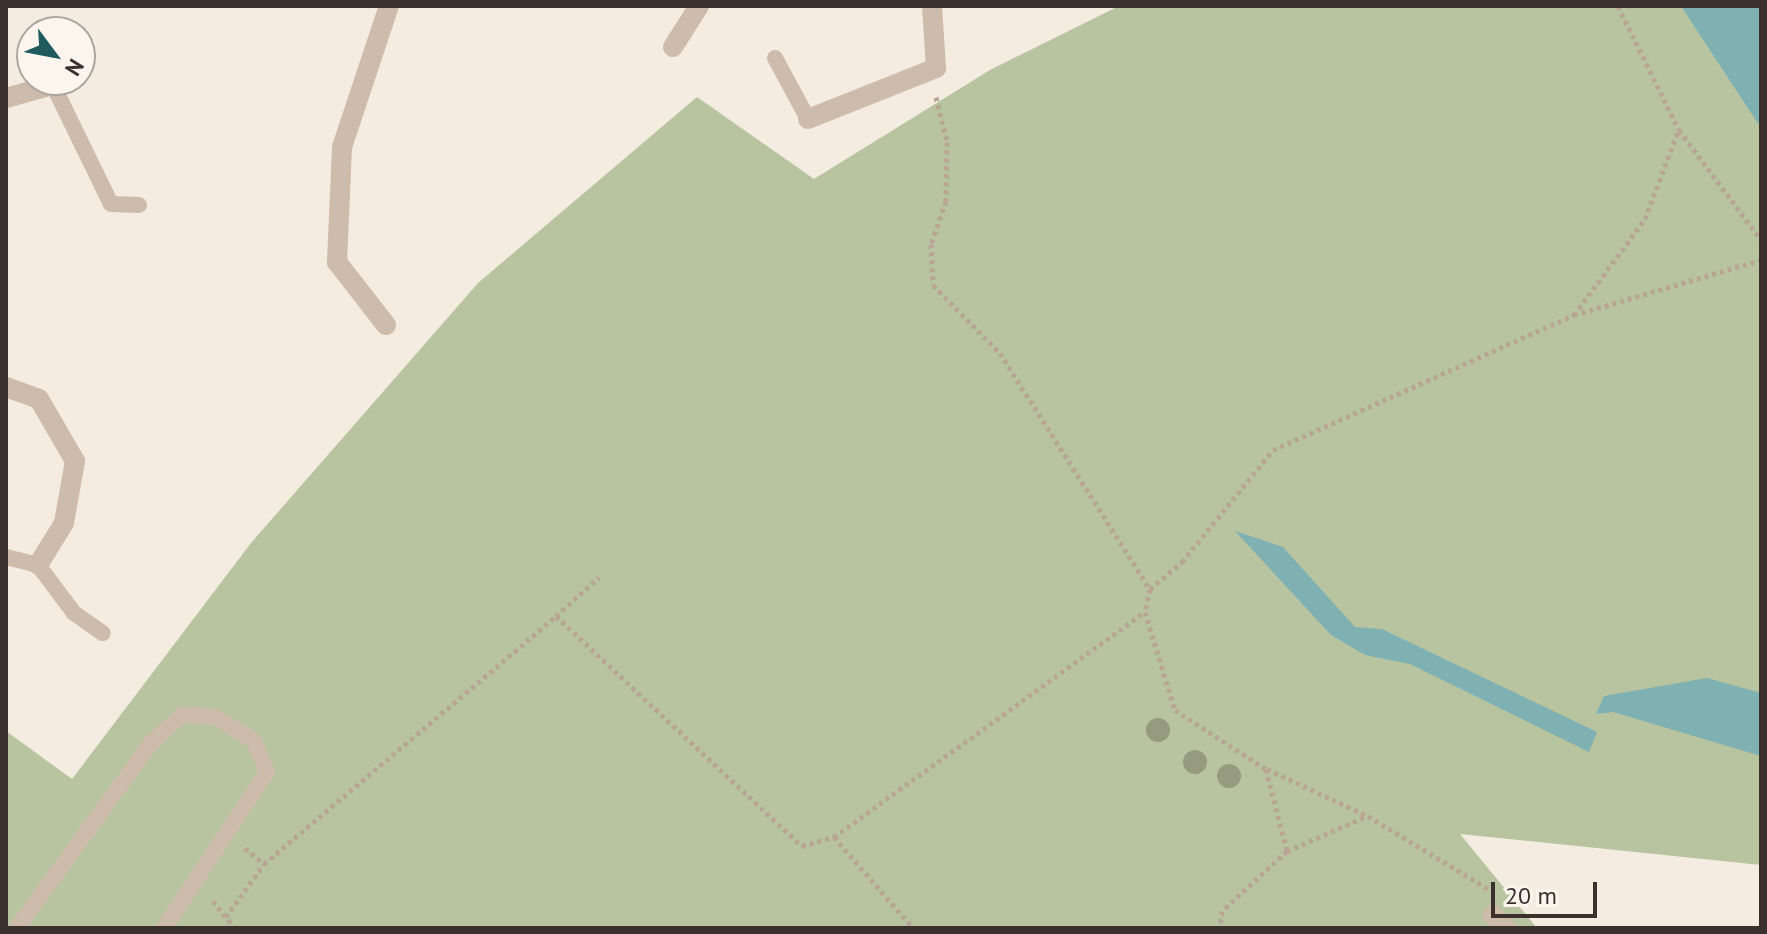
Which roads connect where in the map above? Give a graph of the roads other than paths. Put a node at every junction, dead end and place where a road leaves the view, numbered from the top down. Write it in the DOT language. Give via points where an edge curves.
graph roads {
  1 [pos="389,6"];
  2 [pos="699,6"];
  3 [pos="932,6"];
  4 [pos="673,47"];
  5 [pos="775,58"];
  6 [pos="58,96"];
  7 [pos="808,119"];
  8 [pos="139,205"];
  9 [pos="386,325"];
  10 [pos="6,387"];
  11 [pos="6,557"];
  12 [pos="38,565"];
  13 [pos="103,633"];
  14 [pos="17,928"];
  15 [pos="164,928"];
  1 -- 9 [label="street" via="342,147 337,262"];
  2 -- 4 [label="street"];
  3 -- 7 [label="street" via="936,68"];
  5 -- 7 [label="lane"];
  6 -- 8 [label="lane" via="111,204"];
  10 -- 12 [label="street" via="39,399 75,461 64,523"];
  11 -- 12 [label="lane"];
  12 -- 13 [label="lane" via="74,613"];
  14 -- 15 [label="lane" via="151,743 182,715 216,717 254,741 267,772"];
}
